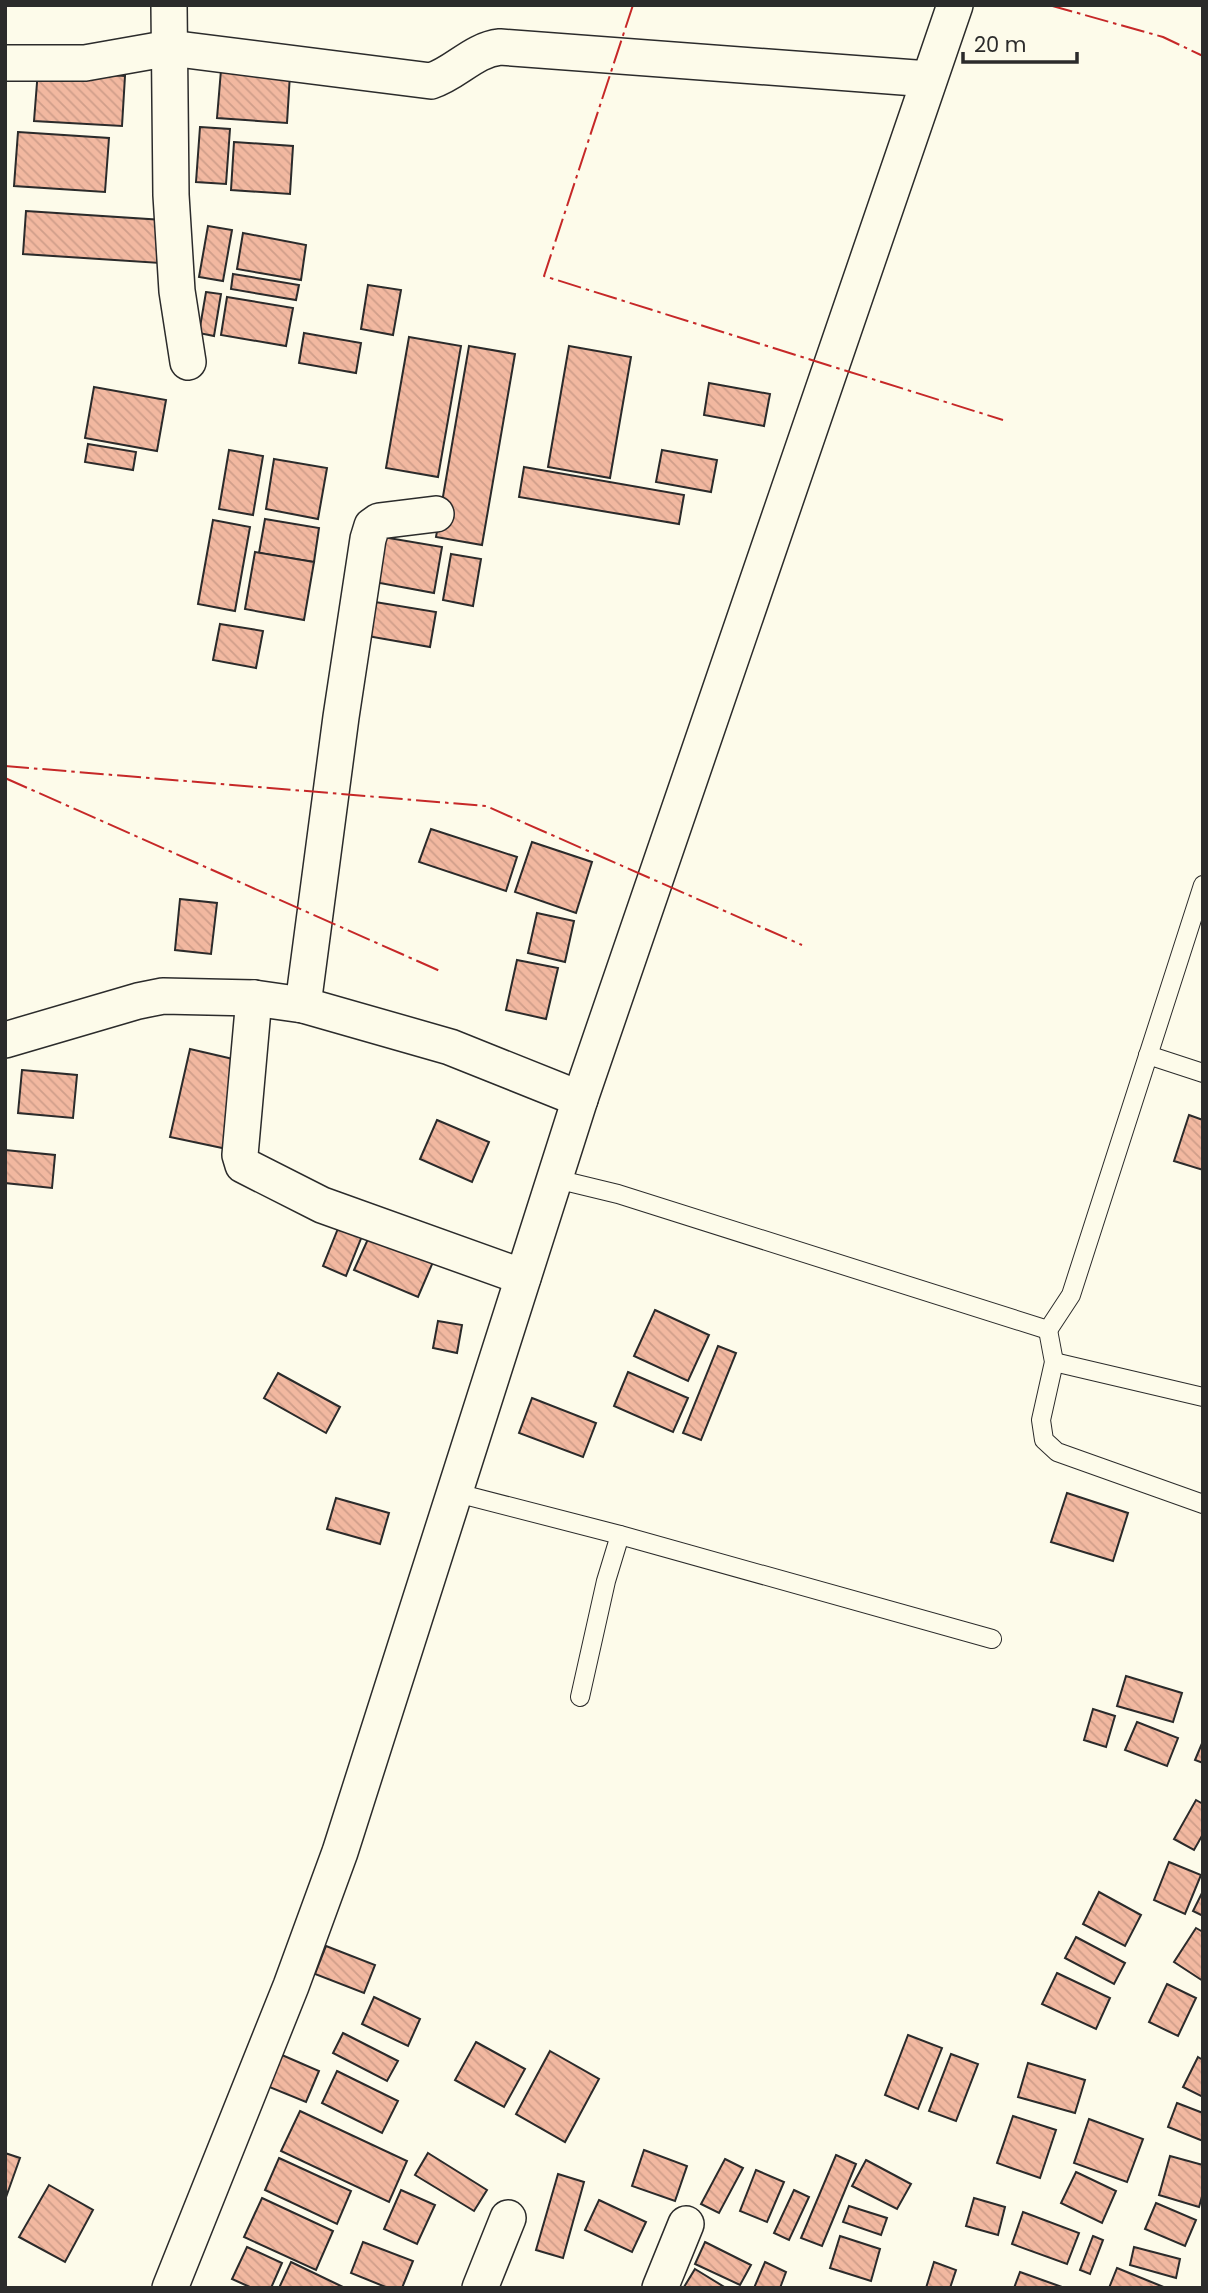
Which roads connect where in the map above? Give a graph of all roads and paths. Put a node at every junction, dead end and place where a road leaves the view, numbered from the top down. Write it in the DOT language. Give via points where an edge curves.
graph roads {
  1 [pos="169,5"];
  2 [pos="955,5"];
  3 [pos="170,48"];
  4 [pos="5,63"];
  5 [pos="929,79"];
  6 [pos="188,362"];
  7 [pos="436,514"];
  8 [pos="1203,885"];
  9 [pos="254,998"];
  10 [pos="303,1005"];
  11 [pos="5,1040"];
  12 [pos="1148,1055"];
  13 [pos="1203,1073"];
  14 [pos="580,1099"];
  15 [pos="556,1179"];
  16 [pos="523,1277"];
  17 [pos="1048,1330"];
  18 [pos="1054,1362"];
  19 [pos="1203,1397"];
  20 [pos="453,1492"];
  21 [pos="1203,1504"];
  22 [pos="620,1535"];
  23 [pos="992,1639"];
  24 [pos="580,1696"];
  25 [pos="508,2218"];
  26 [pos="686,2224"];
  27 [pos="170,2288"];
  28 [pos="480,2288"];
  29 [pos="660,2288"];
  1 -- 3 [label="street"];
  2 -- 5 [label="street"];
  3 -- 4 [label="street" via="85,63"];
  3 -- 5 [label="street" via="431,81 481,51 500,47"];
  3 -- 6 [label="street" via="171,195 177,291"];
  5 -- 14 [label="street"];
  7 -- 10 [label="street" via="379,521 368,539"];
  8 -- 12 [label="lane"];
  9 -- 10 [label="street"];
  9 -- 11 [label="street" via="163,996"];
  9 -- 16 [label="street" via="240,1155 243,1166 322,1205"];
  10 -- 14 [label="street" via="450,1047"];
  12 -- 13 [label="lane"];
  12 -- 17 [label="lane" via="1071,1294"];
  14 -- 15 [label="street"];
  15 -- 16 [label="street"];
  15 -- 17 [label="lane" via="618,1194"];
  16 -- 20 [label="street"];
  17 -- 18 [label="lane"];
  18 -- 19 [label="lane"];
  18 -- 21 [label="lane" via="1041,1420 1044,1440 1057,1452"];
  20 -- 22 [label="lane"];
  20 -- 27 [label="street" via="340,1852"];
  22 -- 23 [label="lane"];
  22 -- 24 [label="lane"];
  25 -- 28 [label="street"];
  26 -- 29 [label="street"];
}
